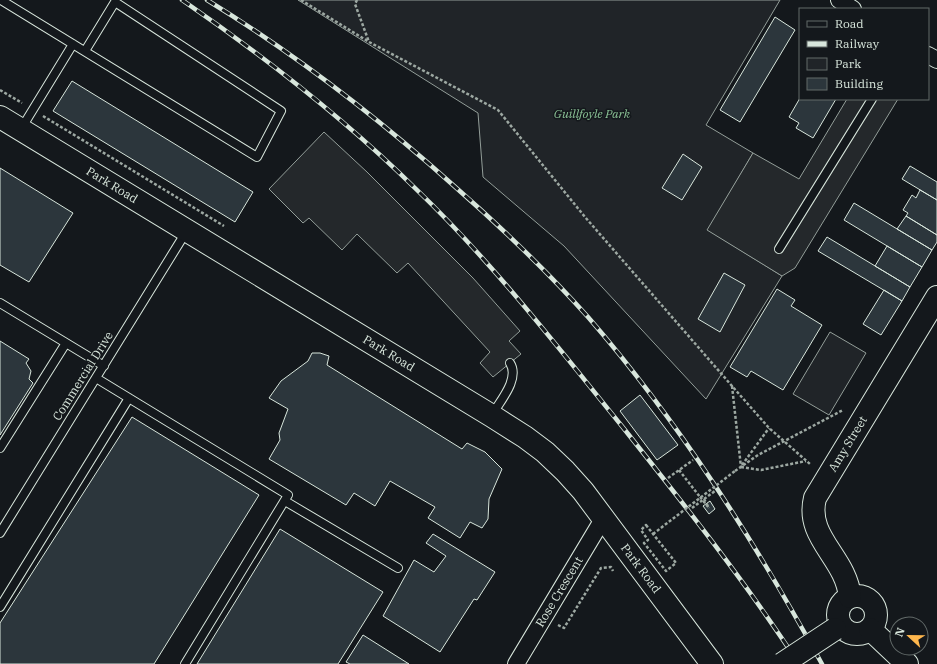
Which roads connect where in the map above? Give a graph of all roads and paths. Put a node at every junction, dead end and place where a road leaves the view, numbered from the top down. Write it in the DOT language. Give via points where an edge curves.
graph roads {
  1 [pos="1,0"];
  2 [pos="302,0"];
  3 [pos="357,0"];
  4 [pos="839,0"];
  5 [pos="852,8"];
  6 [pos="369,42"];
  7 [pos="73,44"];
  8 [pos="85,51"];
  9 [pos="0,90"];
  10 [pos="871,100"];
  11 [pos="32,110"];
  12 [pos="0,117"];
  13 [pos="20,130"];
  14 [pos="224,226"];
  15 [pos="186,231"];
  16 [pos="779,249"];
  17 [pos="937,297"];
  18 [pos="0,303"];
  19 [pos="66,343"];
  20 [pos="510,363"];
  21 [pos="104,366"];
  22 [pos="96,378"];
  23 [pos="732,386"];
  24 [pos="129,398"];
  25 [pos="843,410"];
  26 [pos="492,416"];
  27 [pos="769,428"];
  28 [pos="784,441"];
  29 [pos="0,448"];
  30 [pos="693,460"];
  31 [pos="806,461"];
  32 [pos="810,464"];
  33 [pos="741,467"];
  34 [pos="679,470"];
  35 [pos="668,478"];
  36 [pos="714,491"];
  37 [pos="700,497"];
  38 [pos="704,499"];
  39 [pos="285,500"];
  40 [pos="692,508"];
  41 [pos="603,519"];
  42 [pos="0,533"];
  43 [pos="653,534"];
  44 [pos="644,543"];
  45 [pos="676,563"];
  46 [pos="398,568"];
  47 [pos="613,570"];
  48 [pos="850,597"];
  49 [pos="0,607"];
  50 [pos="544,617"];
  51 [pos="838,627"];
  52 [pos="870,629"];
  53 [pos="185,664"];
  54 [pos="516,664"];
  55 [pos="712,664"];
  56 [pos="782,664"];
  57 [pos="907,664"];
  1 -- 7 [label="lane"];
  2 -- 6 [label="path"];
  3 -- 6 [label="path" via="355,4"];
  4 -- 5 [label="street"];
  6 -- 23 [label="path" via="498,110 585,217"];
  7 -- 8 [label="lane"];
  7 -- 11 [label="lane"];
  8 -- 8 [label="lane" via="257,157 281,111 114,2"];
  9 -- 11 [label="path"];
  10 -- 16 [label="lane"];
  11 -- 13 [label="lane"];
  11 -- 14 [label="path"];
  12 -- 13 [label="main road, Park Road"];
  13 -- 15 [label="main road, Park Road"];
  15 -- 21 [label="lane, Commercial Drive"];
  15 -- 26 [label="main road, Park Road"];
  17 -- 48 [label="main road, Amy Street" via="815,498 813,519 816,529 844,574"];
  18 -- 19 [label="lane"];
  19 -- 21 [label="lane"];
  19 -- 29 [label="lane"];
  20 -- 26 [label="lane" via="513,367 513,378"];
  21 -- 22 [label="lane, Commercial Drive"];
  22 -- 24 [label="lane"];
  22 -- 42 [label="lane, Commercial Drive"];
  23 -- 27 [label="path"];
  23 -- 33 [label="path"];
  24 -- 39 [label="lane" via="288,495"];
  24 -- 49 [label="lane"];
  25 -- 28 [label="path"];
  26 -- 41 [label="main road, Park Road" via="545,452 578,486"];
  27 -- 28 [label="path"];
  27 -- 33 [label="path"];
  28 -- 31 [label="path"];
  28 -- 33 [label="path"];
  30 -- 34 [label="path"];
  31 -- 32 [label="path"];
  31 -- 33 [label="path" via="761,470"];
  33 -- 37 [label="path, bridge"];
  34 -- 35 [label="path"];
  34 -- 37 [label="path"];
  36 -- 38 [label="path"];
  37 -- 38 [label="path, bridge" via="709,508"];
  37 -- 43 [label="path, bridge"];
  38 -- 40 [label="path"];
  39 -- 46 [label="lane"];
  39 -- 53 [label="lane"];
  41 -- 50 [label="street, Rose Crescent"];
  41 -- 55 [label="main road, Park Road"];
  43 -- 44 [label="path" via="646,525 641,530 648,540"];
  43 -- 45 [label="path"];
  47 -- 50 [label="path" via="611,567 601,568 564,628"];
  48 -- 51 [label="main road" via="839,609"];
  48 -- 52 [label="main road" via="861,596 875,607 876,619"];
  50 -- 54 [label="street, Rose Crescent"];
  51 -- 52 [label="main road" via="852,633"];
  51 -- 56 [label="main road, bridge"];
  52 -- 57 [label="main road"];
}
